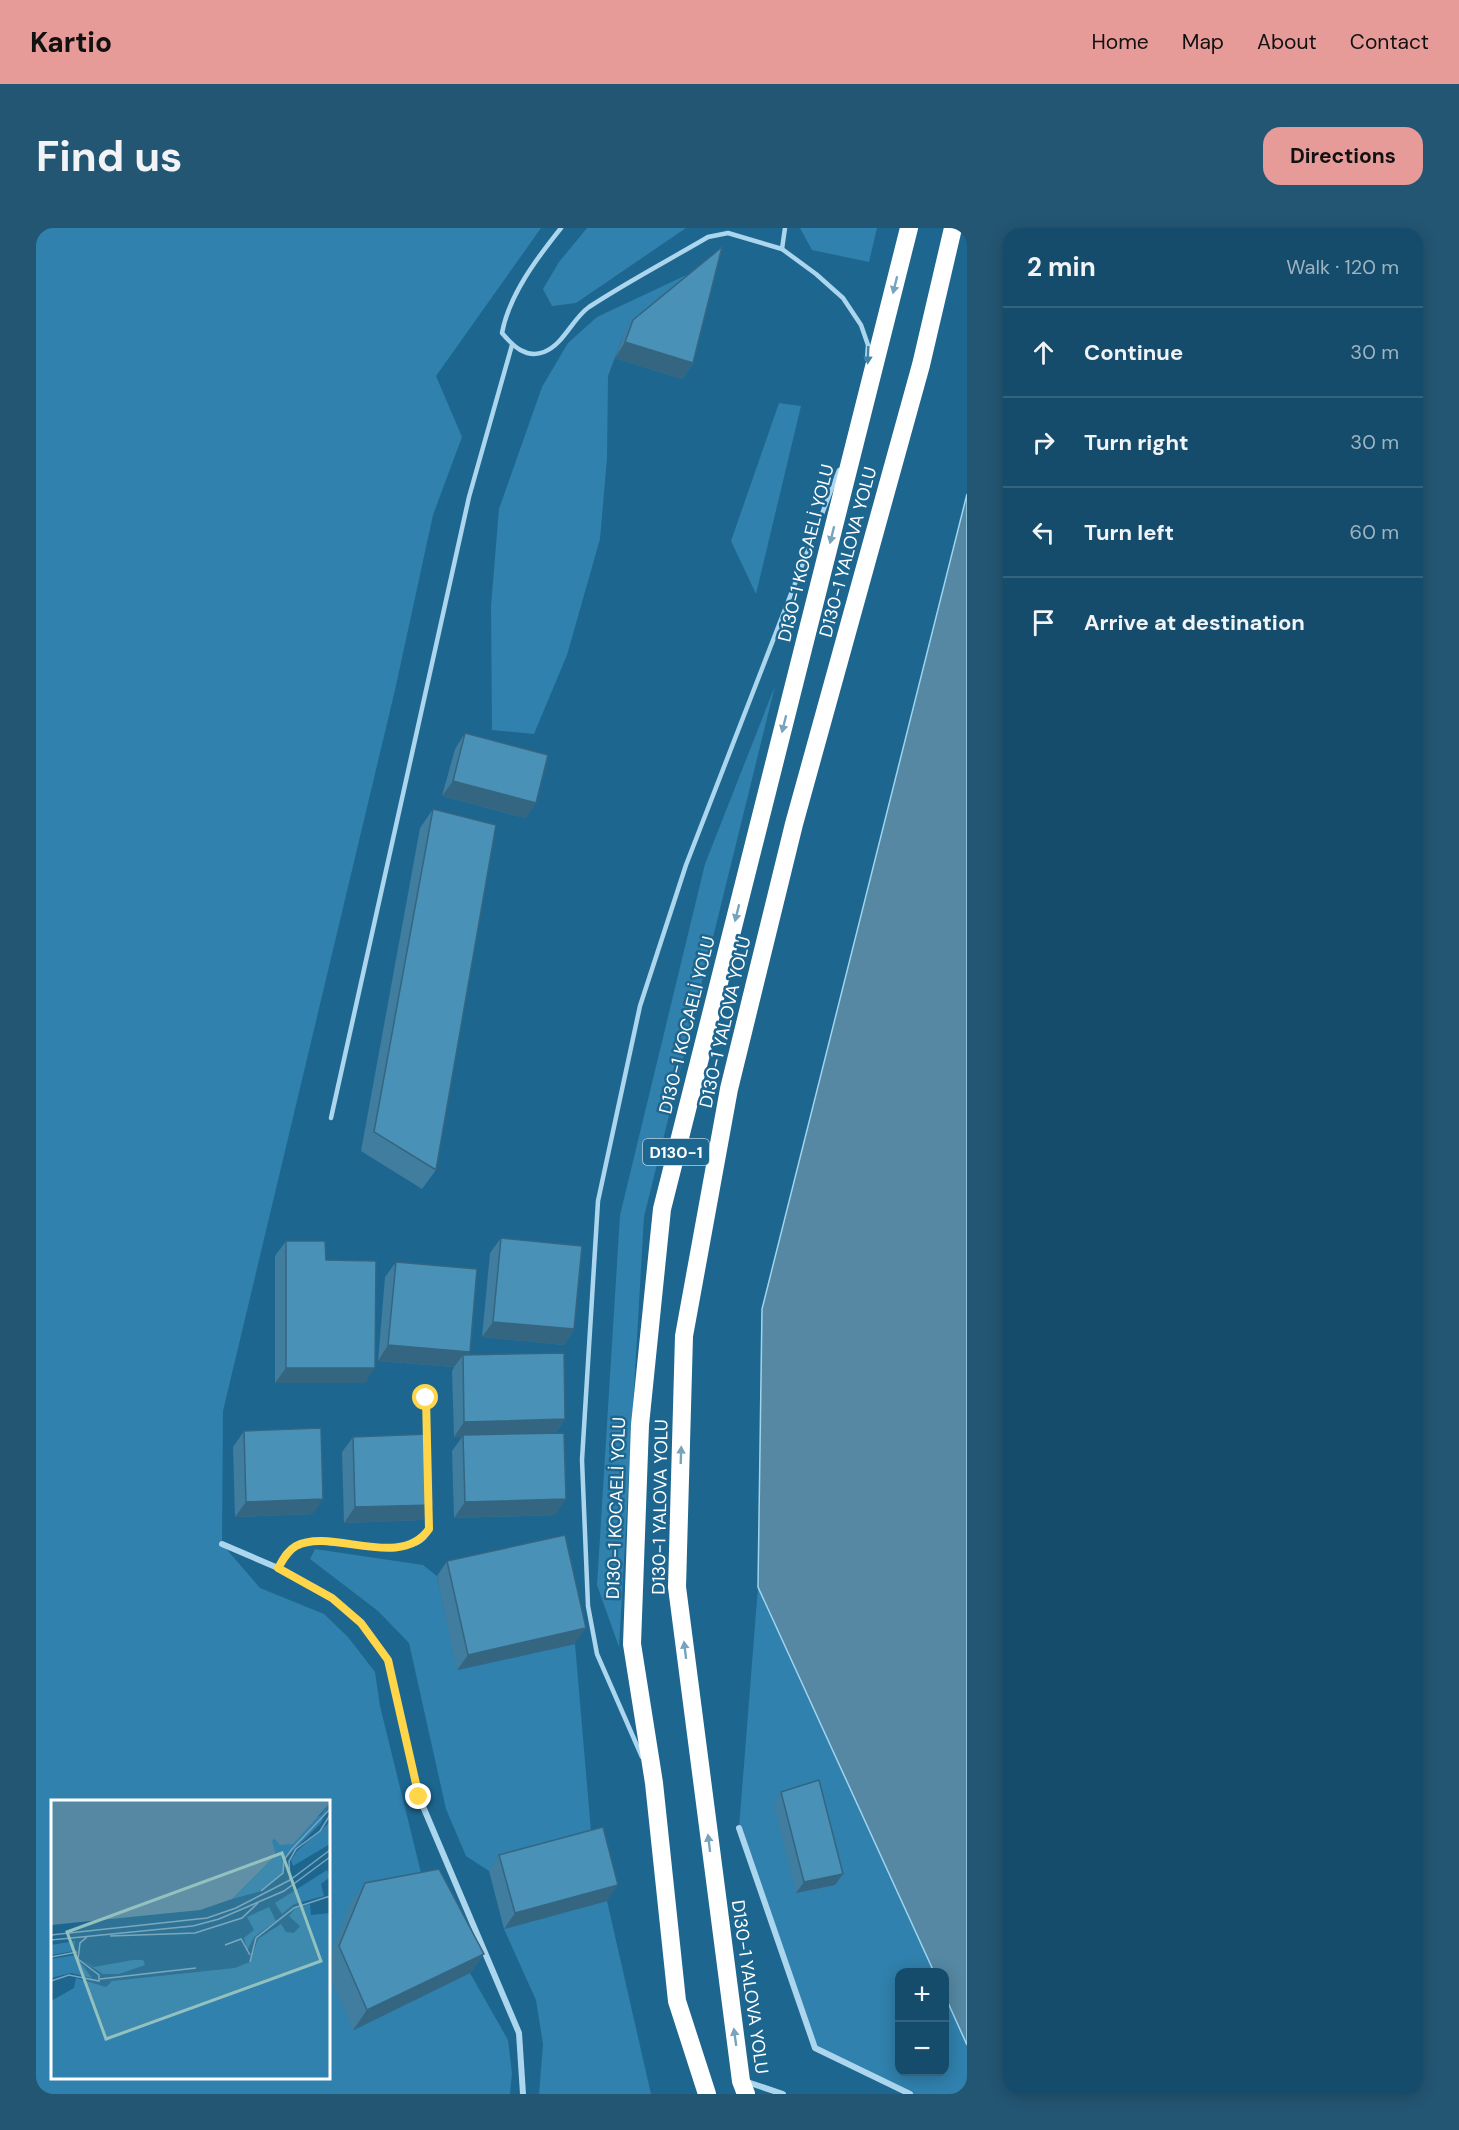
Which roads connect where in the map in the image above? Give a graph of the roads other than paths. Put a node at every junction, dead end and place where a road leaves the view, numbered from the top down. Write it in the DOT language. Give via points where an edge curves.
graph roads {
  1 [pos="561,228"];
  2 [pos="785,228"];
  3 [pos="909,228"];
  4 [pos="954,228"];
  5 [pos="782,249"];
  6 [pos="512,345"];
  7 [pos="865,405"];
  8 [pos="331,1118"];
  9 [pos="426,1398"];
  10 [pos="427,1445"];
  11 [pos="428,1493"];
  12 [pos="222,1544"];
  13 [pos="278,1568"];
  14 [pos="654,1783"];
  15 [pos="738,1828"];
  16 [pos="743,2087"];
  17 [pos="523,2094"];
  18 [pos="707,2094"];
  19 [pos="783,2094"];
  20 [pos="910,2094"];
  1 -- 6 [label="lane" via="541,253 506,312 502,333"];
  2 -- 5 [label="lane"];
  3 -- 7 [label="highway, D130-1 KOCAELİ YOLU / D130-1, one-way"];
  16 -- 4 [label="highway, D130-1 YALOVA YOLU / D130-1, one-way" via="677,1587 684,1336 735,1066 794,824 921,365"];
  5 -- 6 [label="lane" via="728,233 708,237 587,309 558,343 543,352 525,354"];
  5 -- 7 [label="lane, one-way" via="843,298 861,325 868,345"];
  6 -- 8 [label="lane" via="469,497"];
  7 -- 14 [label="highway, D130-1 KOCAELİ YOLU / D130-1, one-way" via="662,1209 639,1425 632,1644"];
  7 -- 14 [label="lane" via="686,865 640,1006 598,1201 582,1460 588,1606 597,1654"];
  9 -- 10 [label="lane"];
  11 -- 13 [label="lane" via="429,1529 423,1539 405,1548 313,1542 296,1546"];
  12 -- 13 [label="street"];
  13 -- 17 [label="street" via="332,1598 361,1623 388,1660 419,1797 519,2033"];
  14 -- 18 [label="highway, D130-1 KOCAELİ YOLU / D130-1" via="677,2001"];
  15 -- 20 [label="street" via="815,2048"];
  16 -- 19 [label="street"];
}
